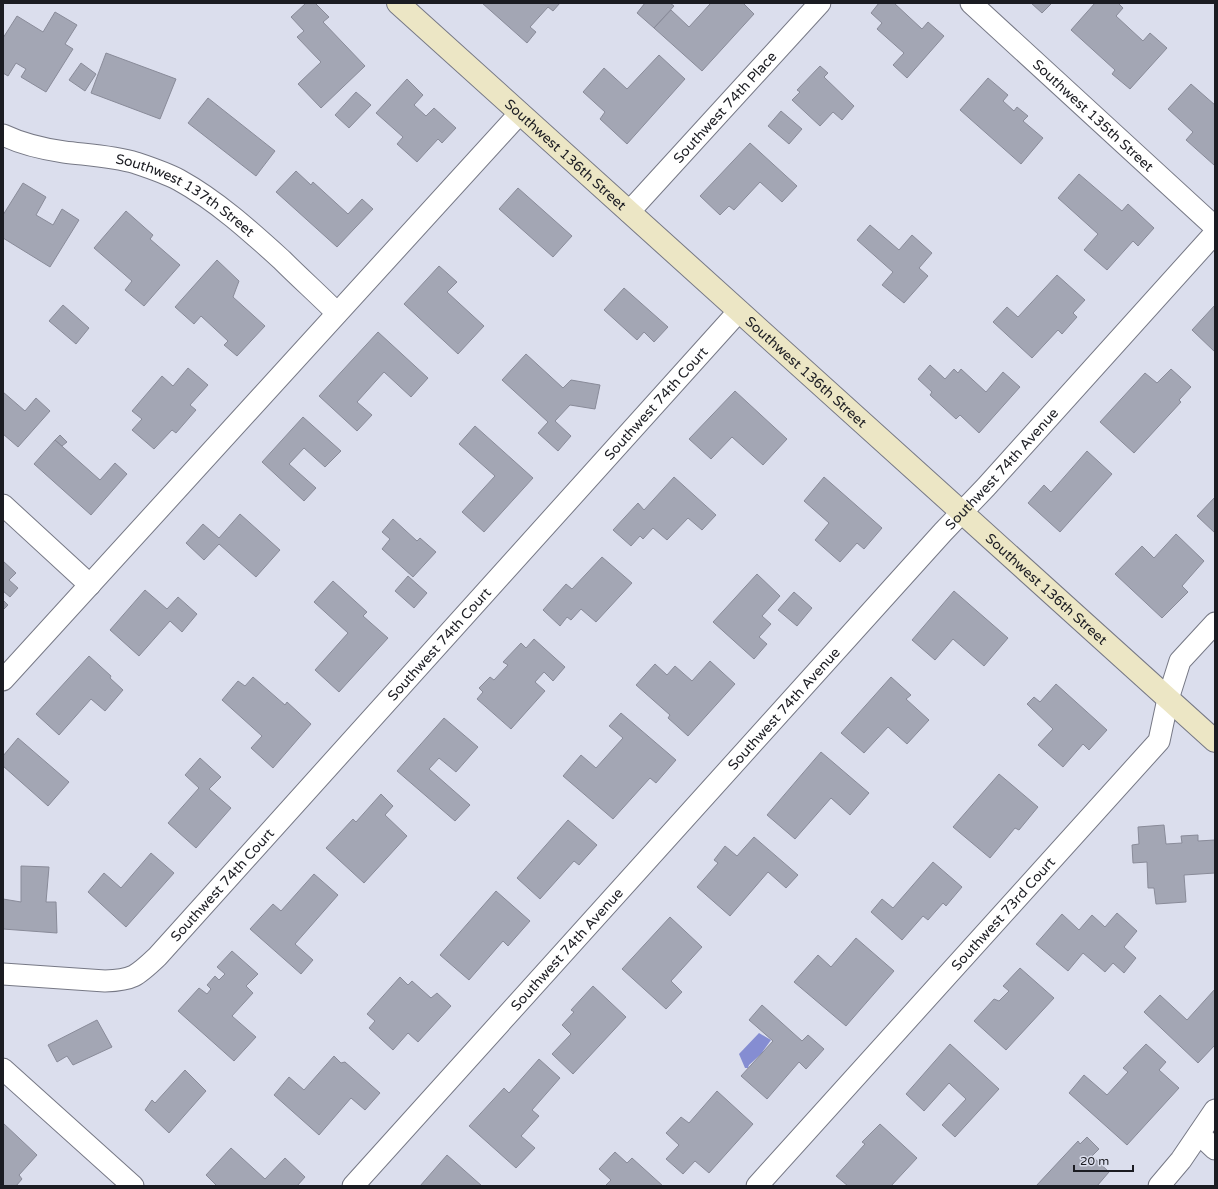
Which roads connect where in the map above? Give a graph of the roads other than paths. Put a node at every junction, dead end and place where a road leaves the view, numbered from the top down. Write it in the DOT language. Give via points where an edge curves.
graph roads {
  1 [pos="398,3"];
  2 [pos="820,3"];
  3 [pos="971,3"];
  4 [pos="520,113"];
  5 [pos="3,135"];
  6 [pos="629,212"];
  7 [pos="1215,226"];
  8 [pos="1215,233"];
  9 [pos="739,311"];
  10 [pos="337,313"];
  11 [pos="3,505"];
  12 [pos="962,512"];
  13 [pos="90,585"];
  14 [pos="1215,623"];
  15 [pos="3,680"];
  16 [pos="1168,699"];
  17 [pos="1215,742"];
  18 [pos="3,974"];
  19 [pos="3,1069"];
  20 [pos="1215,1110"];
  21 [pos="1199,1134"];
  22 [pos="1215,1149"];
  23 [pos="133,1186"];
  24 [pos="353,1186"];
  25 [pos="757,1186"];
  26 [pos="1159,1186"];
  1 -- 4 [label="street, Southwest 136th Street"];
  2 -- 6 [label="street, Southwest 74th Place"];
  3 -- 7 [label="street, Southwest 135th Street"];
  4 -- 6 [label="street, Southwest 136th Street"];
  4 -- 10 [label="street"];
  5 -- 10 [label="street, Southwest 137th Street" via="34,146 136,163 177,180 199,192 245,227"];
  6 -- 9 [label="street, Southwest 136th Street"];
  8 -- 12 [label="street, Southwest 74th Avenue"];
  9 -- 12 [label="street, Southwest 136th Street"];
  9 -- 18 [label="street, Southwest 74th Court" via="157,957 136,976 130,979 105,981"];
  10 -- 13 [label="street"];
  11 -- 13 [label="street"];
  12 -- 16 [label="street, Southwest 136th Street"];
  12 -- 24 [label="street, Southwest 74th Avenue"];
  13 -- 15 [label="street"];
  14 -- 16 [label="street, Southwest 73rd Court" via="1180,661"];
  16 -- 17 [label="street, Southwest 136th Street"];
  16 -- 25 [label="street, Southwest 73rd Court" via="1160,741"];
  19 -- 23 [label="street"];
  20 -- 21 [label="street"];
  21 -- 22 [label="street"];
  21 -- 26 [label="street"];
}
